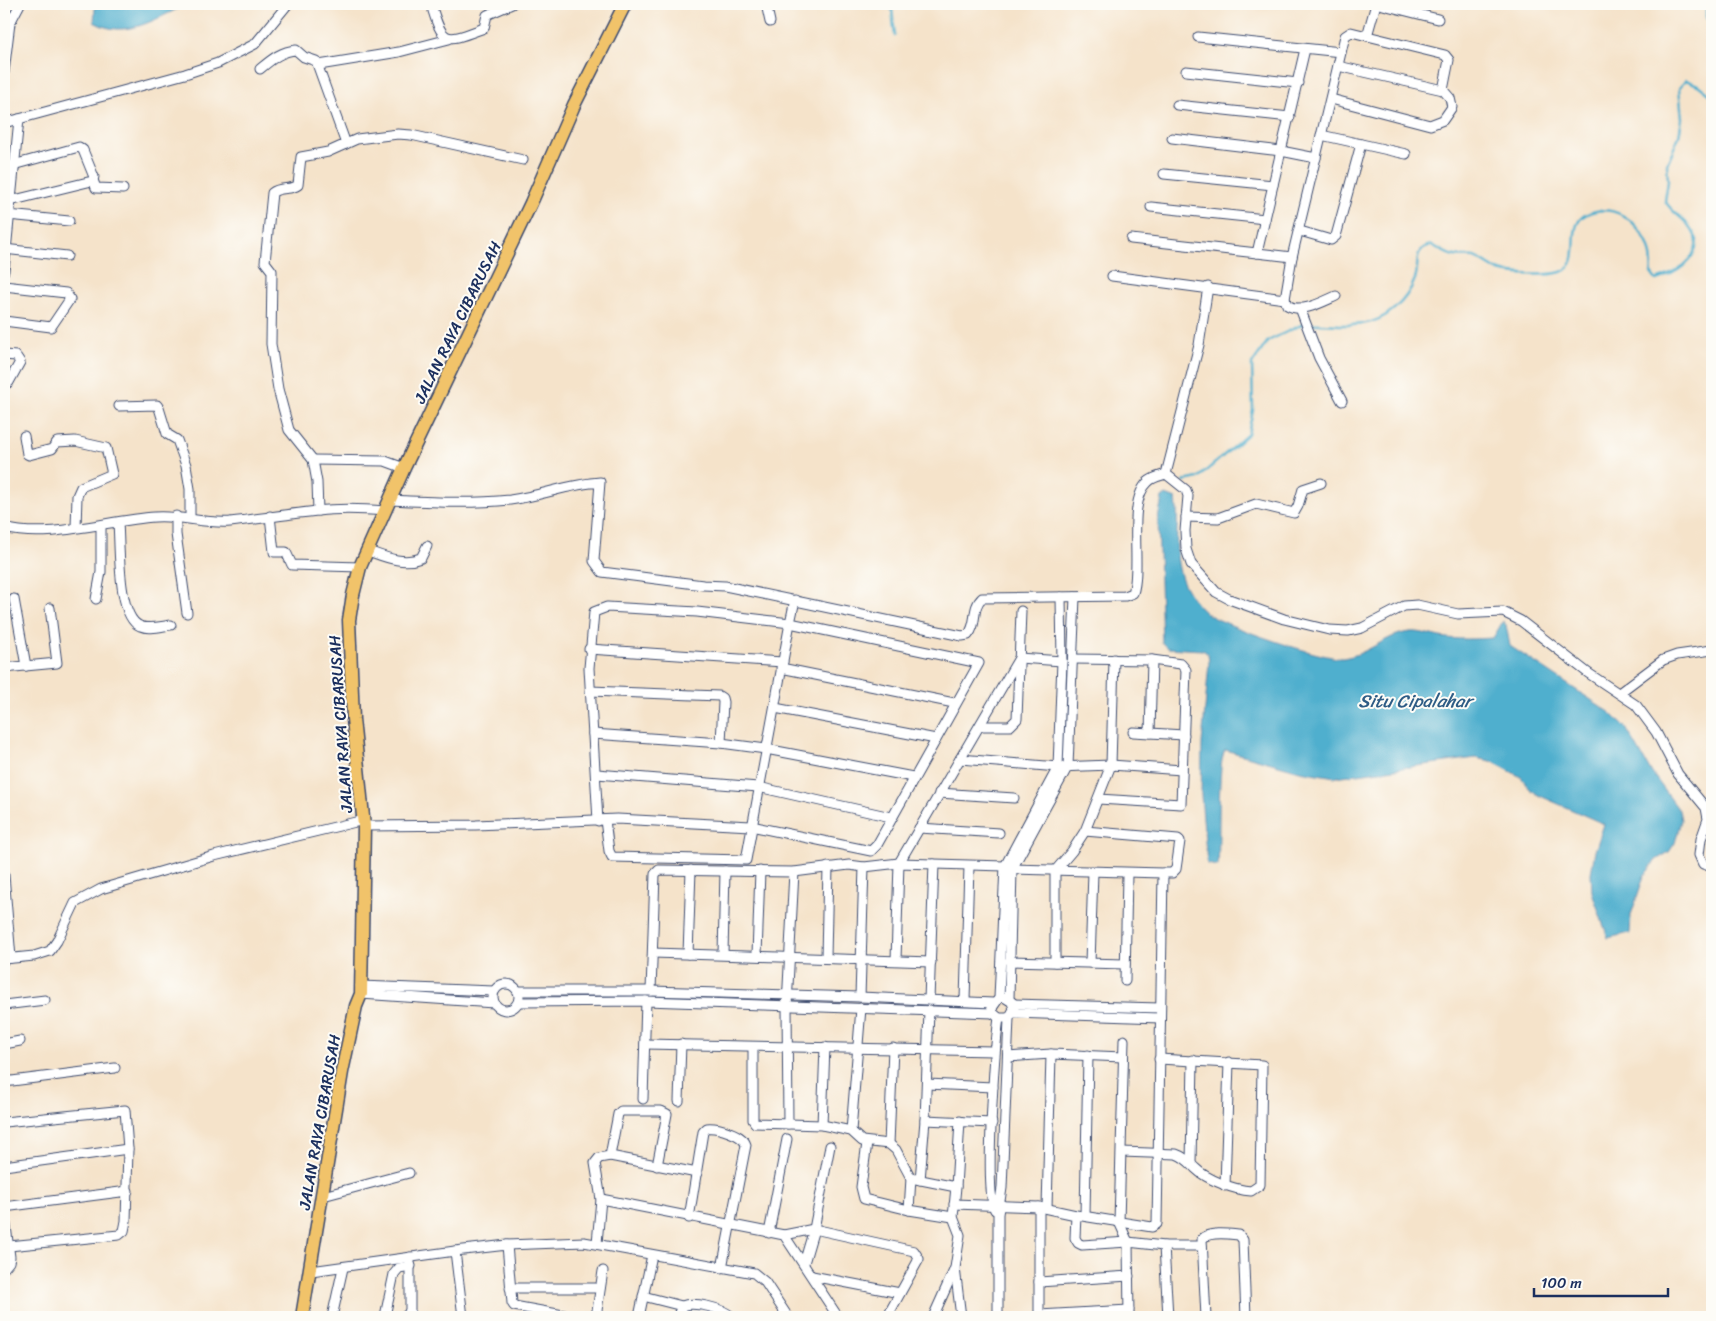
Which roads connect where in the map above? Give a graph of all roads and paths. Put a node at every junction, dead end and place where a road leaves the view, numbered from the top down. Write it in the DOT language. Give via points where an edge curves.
graph roads {
  1 [pos="20,4"];
  2 [pos="288,4"];
  3 [pos="430,4"];
  4 [pos="512,4"];
  5 [pos="766,4"];
  6 [pos="1378,4"];
  7 [pos="621,5"];
  8 [pos="1438,18"];
  9 [pos="7,22"];
  10 [pos="770,22"];
  11 [pos="1367,36"];
  12 [pos="1198,37"];
  13 [pos="449,39"];
  14 [pos="1305,49"];
  15 [pos="1342,52"];
  16 [pos="5,58"];
  17 [pos="318,65"];
  18 [pos="1338,66"];
  19 [pos="260,69"];
  20 [pos="1186,71"];
  21 [pos="4,72"];
  22 [pos="1298,83"];
  23 [pos="1443,90"];
  24 [pos="1331,100"];
  25 [pos="1176,104"];
  26 [pos="1290,117"];
  27 [pos="19,119"];
  28 [pos="4,124"];
  29 [pos="1321,135"];
  30 [pos="1172,138"];
  31 [pos="346,144"];
  32 [pos="1360,144"];
  33 [pos="1281,151"];
  34 [pos="1406,154"];
  35 [pos="1316,158"];
  36 [pos="523,160"];
  37 [pos="13,165"];
  38 [pos="1164,174"];
  39 [pos="94,180"];
  40 [pos="1273,185"];
  41 [pos="123,189"];
  42 [pos="10,201"];
  43 [pos="1151,207"];
  44 [pos="8,216"];
  45 [pos="1265,219"];
  46 [pos="68,221"];
  47 [pos="1300,231"];
  48 [pos="1131,239"];
  49 [pos="4,249"];
  50 [pos="1257,253"];
  51 [pos="67,256"];
  52 [pos="1292,258"];
  53 [pos="4,271"];
  54 [pos="1112,276"];
  55 [pos="4,286"];
  56 [pos="1208,287"];
  57 [pos="1336,296"];
  58 [pos="1285,298"];
  59 [pos="1300,308"];
  60 [pos="4,321"];
  61 [pos="4,355"];
  62 [pos="4,386"];
  63 [pos="1342,401"];
  64 [pos="119,406"];
  65 [pos="24,436"];
  66 [pos="313,460"];
  67 [pos="404,468"];
  68 [pos="1166,474"];
  69 [pos="1321,483"];
  70 [pos="388,505"];
  71 [pos="318,511"];
  72 [pos="176,516"];
  73 [pos="270,516"];
  74 [pos="1186,517"];
  75 [pos="190,518"];
  76 [pos="118,523"];
  77 [pos="101,526"];
  78 [pos="4,528"];
  79 [pos="76,528"];
  80 [pos="427,546"];
  81 [pos="368,551"];
  82 [pos="360,568"];
  83 [pos="1061,596"];
  84 [pos="1075,597"];
  85 [pos="96,598"];
  86 [pos="14,599"];
  87 [pos="795,600"];
  88 [pos="50,608"];
  89 [pos="1021,611"];
  90 [pos="187,613"];
  91 [pos="790,623"];
  92 [pos="171,625"];
  93 [pos="589,649"];
  94 [pos="1712,650"];
  95 [pos="1019,658"];
  96 [pos="1114,659"];
  97 [pos="1073,660"];
  98 [pos="1152,660"];
  99 [pos="1062,661"];
  100 [pos="782,665"];
  101 [pos="26,666"];
  102 [pos="4,668"];
  103 [pos="590,692"];
  104 [pos="1619,693"];
  105 [pos="954,704"];
  106 [pos="775,708"];
  107 [pos="981,726"];
  108 [pos="1134,732"];
  109 [pos="1150,733"];
  110 [pos="593,734"];
  111 [pos="1184,735"];
  112 [pos="936,739"];
  113 [pos="721,743"];
  114 [pos="766,749"];
  115 [pos="960,758"];
  116 [pos="1111,765"];
  117 [pos="1063,767"];
  118 [pos="1182,770"];
  119 [pos="597,774"];
  120 [pos="914,777"];
  121 [pos="758,787"];
  122 [pos="939,793"];
  123 [pos="1014,798"];
  124 [pos="1098,799"];
  125 [pos="891,817"];
  126 [pos="601,821"];
  127 [pos="364,823"];
  128 [pos="750,826"];
  129 [pos="919,828"];
  130 [pos="1084,831"];
  131 [pos="999,833"];
  132 [pos="899,863"];
  133 [pos="934,864"];
  134 [pos="969,866"];
  135 [pos="828,867"];
  136 [pos="864,867"];
  137 [pos="1712,867"];
  138 [pos="1008,868"];
  139 [pos="691,870"];
  140 [pos="725,871"];
  141 [pos="760,871"];
  142 [pos="1055,871"];
  143 [pos="794,872"];
  144 [pos="1093,872"];
  145 [pos="1127,873"];
  146 [pos="1163,873"];
  147 [pos="4,875"];
  148 [pos="6,912"];
  149 [pos="653,953"];
  150 [pos="688,954"];
  151 [pos="723,954"];
  152 [pos="757,955"];
  153 [pos="790,957"];
  154 [pos="826,957"];
  155 [pos="7,958"];
  156 [pos="861,960"];
  157 [pos="896,960"];
  158 [pos="1010,961"];
  159 [pos="930,962"];
  160 [pos="1055,962"];
  161 [pos="1090,963"];
  162 [pos="1125,964"];
  163 [pos="1125,981"];
  164 [pos="360,990"];
  165 [pos="494,991"];
  166 [pos="519,991"];
  167 [pos="651,991"];
  168 [pos="788,994"];
  169 [pos="860,996"];
  170 [pos="46,1000"];
  171 [pos="929,1000"];
  172 [pos="965,1000"];
  173 [pos="646,1001"];
  174 [pos="519,1002"];
  175 [pos="494,1003"];
  176 [pos="4,1004"];
  177 [pos="787,1005"];
  178 [pos="861,1008"];
  179 [pos="996,1008"];
  180 [pos="1160,1008"];
  181 [pos="1011,1009"];
  182 [pos="929,1010"];
  183 [pos="1160,1018"];
  184 [pos="1124,1040"];
  185 [pos="20,1041"];
  186 [pos="4,1044"];
  187 [pos="645,1044"];
  188 [pos="681,1044"];
  189 [pos="753,1047"];
  190 [pos="787,1047"];
  191 [pos="825,1047"];
  192 [pos="859,1047"];
  193 [pos="893,1048"];
  194 [pos="929,1048"];
  195 [pos="994,1050"];
  196 [pos="1051,1054"];
  197 [pos="1088,1055"];
  198 [pos="1008,1056"];
  199 [pos="1123,1057"];
  200 [pos="1159,1059"];
  201 [pos="1193,1060"];
  202 [pos="1229,1062"];
  203 [pos="115,1068"];
  204 [pos="4,1082"];
  205 [pos="927,1084"];
  206 [pos="993,1087"];
  207 [pos="643,1099"];
  208 [pos="679,1100"];
  209 [pos="925,1120"];
  210 [pos="4,1122"];
  211 [pos="960,1122"];
  212 [pos="992,1123"];
  213 [pos="788,1124"];
  214 [pos="822,1126"];
  215 [pos="851,1131"];
  216 [pos="787,1139"];
  217 [pos="867,1142"];
  218 [pos="889,1144"];
  219 [pos="830,1146"];
  220 [pos="128,1149"];
  221 [pos="1122,1152"];
  222 [pos="1157,1153"];
  223 [pos="610,1156"];
  224 [pos="1191,1163"];
  225 [pos="4,1166"];
  226 [pos="657,1166"];
  227 [pos="697,1173"];
  228 [pos="409,1174"];
  229 [pos="916,1179"];
  230 [pos="1225,1186"];
  231 [pos="956,1187"];
  232 [pos="128,1191"];
  233 [pos="323,1196"];
  234 [pos="600,1199"];
  235 [pos="954,1204"];
  236 [pos="4,1207"];
  237 [pos="1043,1207"];
  238 [pos="997,1208"];
  239 [pos="909,1210"];
  240 [pos="4,1211"];
  241 [pos="1076,1215"];
  242 [pos="1086,1216"];
  243 [pos="953,1217"];
  244 [pos="689,1218"];
  245 [pos="1119,1222"];
  246 [pos="730,1226"];
  247 [pos="814,1229"];
  248 [pos="769,1233"];
  249 [pos="784,1235"];
  250 [pos="1128,1242"];
  251 [pos="597,1243"];
  252 [pos="507,1245"];
  253 [pos="9,1246"];
  254 [pos="1164,1246"];
  255 [pos="1202,1246"];
  256 [pos="455,1251"];
  257 [pos="652,1255"];
  258 [pos="410,1262"];
  259 [pos="804,1263"];
  260 [pos="4,1268"];
  261 [pos="343,1268"];
  262 [pos="722,1268"];
  263 [pos="955,1268"];
  264 [pos="311,1271"];
  265 [pos="603,1271"];
  266 [pos="812,1276"];
  267 [pos="1129,1276"];
  268 [pos="1040,1282"];
  269 [pos="510,1288"];
  270 [pos="600,1288"];
  271 [pos="900,1293"];
  272 [pos="643,1296"];
  273 [pos="682,1306"];
  274 [pos="1129,1313"];
  275 [pos="1039,1316"];
  276 [pos="302,1317"];
  277 [pos="332,1317"];
  278 [pos="387,1317"];
  279 [pos="402,1317"];
  280 [pos="463,1317"];
  281 [pos="574,1317"];
  282 [pos="596,1317"];
  283 [pos="639,1317"];
  284 [pos="678,1317"];
  285 [pos="732,1317"];
  286 [pos="788,1317"];
  287 [pos="838,1317"];
  288 [pos="887,1317"];
  289 [pos="933,1317"];
  290 [pos="961,1317"];
  291 [pos="998,1317"];
  292 [pos="1168,1317"];
  293 [pos="1206,1317"];
  294 [pos="1246,1317"];
  1 -- 9 [label="street"];
  2 -- 27 [label="street" via="255,44 218,63"];
  3 -- 13 [label="street" via="440,30"];
  4 -- 13 [label="street" via="488,15 484,28"];
  5 -- 10 [label="street"];
  6 -- 8 [label="street"];
  6 -- 11 [label="street" via="1374,6"];
  7 -- 67 [label="main road, JALAN RAYA CIBARUSAH" via="531,203"];
  9 -- 16 [label="street"];
  11 -- 15 [label="street" via="1347,33"];
  11 -- 23 [label="street" via="1448,57"];
  12 -- 14 [label="street"];
  13 -- 17 [label="street" via="399,52"];
  14 -- 15 [label="street"];
  14 -- 22 [label="street"];
  15 -- 18 [label="street"];
  16 -- 21 [label="street"];
  17 -- 19 [label="street" via="316,61 291,50"];
  17 -- 31 [label="street"];
  18 -- 23 [label="street"];
  18 -- 24 [label="street"];
  20 -- 22 [label="street"];
  22 -- 26 [label="street"];
  23 -- 24 [label="street" via="1450,98 1450,112 1439,123 1430,125"];
  24 -- 29 [label="street"];
  25 -- 26 [label="street"];
  26 -- 33 [label="street"];
  27 -- 28 [label="street"];
  27 -- 37 [label="street"];
  29 -- 32 [label="street"];
  29 -- 35 [label="street"];
  30 -- 33 [label="street"];
  31 -- 36 [label="street" via="357,139 403,134"];
  31 -- 66 [label="street" via="322,154 304,155 298,185 272,193 265,262 272,271 271,344 286,423 293,437"];
  32 -- 34 [label="street"];
  32 -- 47 [label="street" via="1336,236 1331,240"];
  33 -- 35 [label="street"];
  33 -- 40 [label="street"];
  35 -- 47 [label="street"];
  37 -- 39 [label="street" via="79,147"];
  37 -- 42 [label="street"];
  38 -- 40 [label="street"];
  39 -- 41 [label="street" via="96,188"];
  39 -- 42 [label="street"];
  40 -- 45 [label="street"];
  42 -- 44 [label="street"];
  43 -- 45 [label="street"];
  44 -- 46 [label="street"];
  44 -- 49 [label="street"];
  45 -- 50 [label="street"];
  47 -- 52 [label="street"];
  48 -- 50 [label="street"];
  49 -- 51 [label="street"];
  49 -- 53 [label="street"];
  50 -- 52 [label="street"];
  52 -- 58 [label="street"];
  54 -- 56 [label="street"];
  55 -- 60 [label="street" via="66,293 70,299 51,327"];
  56 -- 58 [label="street"];
  56 -- 68 [label="street" via="1199,345"];
  57 -- 59 [label="street"];
  58 -- 59 [label="street" via="1290,307"];
  59 -- 63 [label="street" via="1330,381"];
  61 -- 62 [label="street" via="16,356 20,362"];
  64 -- 75 [label="street" via="159,408 168,434 177,440 187,471"];
  65 -- 79 [label="street" via="29,455 52,449 58,442 74,441 106,448 112,474 80,487"];
  66 -- 67 [label="street" via="385,461"];
  66 -- 71 [label="street"];
  67 -- 70 [label="main road, JALAN RAYA CIBARUSAH"];
  68 -- 74 [label="street" via="1186,490"];
  68 -- 84 [label="street" via="1147,483 1142,492 1136,524 1133,593"];
  69 -- 74 [label="street" via="1303,489 1294,513 1256,504 1218,518"];
  70 -- 71 [label="street"];
  70 -- 81 [label="main road, JALAN RAYA CIBARUSAH"];
  70 -- 87 [label="street" via="510,500 600,482 594,561 602,572 703,586 726,586"];
  71 -- 73 [label="street"];
  72 -- 75 [label="street"];
  72 -- 76 [label="street"];
  72 -- 90 [label="street"];
  73 -- 75 [label="street" via="220,522"];
  73 -- 82 [label="street" via="274,552 286,552 292,565"];
  74 -- 104 [label="street" via="1186,549 1196,572 1216,592 1244,606 1319,628 1348,631 1362,628 1404,606 1417,605 1458,614 1503,612 1522,622"];
  76 -- 77 [label="street"];
  76 -- 92 [label="street" via="124,602 128,614 142,627"];
  77 -- 79 [label="street"];
  77 -- 85 [label="street" via="101,572"];
  78 -- 79 [label="street" via="23,531"];
  80 -- 81 [label="street" via="421,558 414,560 402,561"];
  81 -- 82 [label="main road, JALAN RAYA CIBARUSAH"];
  82 -- 127 [label="main road, JALAN RAYA CIBARUSAH" via="349,620 353,719"];
  83 -- 84 [label="street"];
  83 -- 87 [label="street" via="982,598 976,606 972,630 962,636"];
  83 -- 99 [label="street"];
  84 -- 97 [label="street"];
  86 -- 101 [label="street"];
  87 -- 91 [label="street"];
  88 -- 101 [label="street" via="57,663"];
  89 -- 95 [label="street"];
  91 -- 93 [label="street" via="697,612 606,607 594,612"];
  91 -- 100 [label="street"];
  91 -- 105 [label="street" via="979,663"];
  93 -- 100 [label="street"];
  93 -- 103 [label="street"];
  94 -- 104 [label="street" via="1664,660"];
  95 -- 99 [label="street"];
  95 -- 107 [label="street"];
  95 -- 107 [label="street" via="1017,719 1010,726"];
  96 -- 97 [label="street"];
  96 -- 98 [label="street"];
  96 -- 116 [label="street"];
  97 -- 117 [label="street"];
  98 -- 109 [label="street"];
  98 -- 111 [label="street" via="1181,664 1186,670"];
  99 -- 117 [label="street"];
  100 -- 105 [label="street"];
  100 -- 106 [label="street"];
  101 -- 102 [label="street"];
  103 -- 110 [label="street"];
  103 -- 113 [label="street" via="719,696 723,702"];
  104 -- 137 [label="street" via="1636,705 1656,732 1678,774 1706,808 1708,819 1699,855 1703,864"];
  105 -- 112 [label="street"];
  106 -- 112 [label="street"];
  106 -- 114 [label="street"];
  107 -- 115 [label="street"];
  108 -- 109 [label="street"];
  109 -- 111 [label="street"];
  110 -- 113 [label="street"];
  110 -- 119 [label="street"];
  111 -- 118 [label="street"];
  112 -- 120 [label="street"];
  113 -- 114 [label="street"];
  114 -- 120 [label="street"];
  114 -- 121 [label="street"];
  115 -- 117 [label="street"];
  115 -- 122 [label="street"];
  116 -- 117 [label="street"];
  116 -- 118 [label="street"];
  116 -- 124 [label="street"];
  117 -- 138 [label="street"];
  118 -- 124 [label="street" via="1181,804"];
  119 -- 121 [label="street"];
  119 -- 126 [label="street"];
  120 -- 125 [label="street"];
  121 -- 125 [label="street"];
  121 -- 128 [label="street"];
  122 -- 123 [label="street"];
  122 -- 129 [label="street"];
  124 -- 130 [label="street"];
  125 -- 128 [label="street" via="871,851"];
  126 -- 127 [label="street"];
  126 -- 128 [label="street" via="617,819"];
  126 -- 128 [label="street" via="612,857 743,861"];
  127 -- 155 [label="street" via="214,856 101,889 75,903 50,951 43,955"];
  127 -- 164 [label="main road, JALAN RAYA CIBARUSAH"];
  129 -- 131 [label="street"];
  129 -- 132 [label="street"];
  130 -- 142 [label="street" via="1072,852"];
  130 -- 146 [label="street" via="1178,839 1176,869 1172,873"];
  132 -- 133 [label="street"];
  132 -- 136 [label="street"];
  132 -- 157 [label="street"];
  133 -- 134 [label="street"];
  133 -- 159 [label="street"];
  134 -- 138 [label="street"];
  134 -- 172 [label="street"];
  135 -- 136 [label="street"];
  135 -- 143 [label="street"];
  135 -- 154 [label="street"];
  136 -- 156 [label="street"];
  138 -- 142 [label="street"];
  138 -- 158 [label="street"];
  138 -- 179 [label="street"];
  139 -- 140 [label="street"];
  139 -- 149 [label="street" via="659,870 655,874"];
  139 -- 150 [label="street"];
  140 -- 141 [label="street"];
  140 -- 151 [label="street"];
  141 -- 143 [label="street"];
  141 -- 152 [label="street"];
  142 -- 144 [label="street"];
  142 -- 160 [label="street"];
  143 -- 153 [label="street"];
  144 -- 145 [label="street"];
  144 -- 161 [label="street"];
  145 -- 146 [label="street"];
  145 -- 162 [label="street"];
  146 -- 180 [label="street"];
  147 -- 148 [label="street"];
  148 -- 155 [label="street"];
  149 -- 150 [label="street"];
  149 -- 167 [label="street"];
  150 -- 151 [label="street"];
  151 -- 152 [label="street"];
  152 -- 153 [label="street"];
  153 -- 154 [label="street"];
  153 -- 168 [label="street"];
  154 -- 156 [label="street"];
  156 -- 157 [label="street"];
  156 -- 169 [label="street"];
  157 -- 159 [label="street"];
  158 -- 160 [label="street"];
  158 -- 181 [label="street"];
  159 -- 171 [label="street"];
  160 -- 161 [label="street"];
  161 -- 162 [label="street"];
  162 -- 163 [label="street"];
  164 -- 165 [label="street"];
  164 -- 175 [label="street"];
  164 -- 233 [label="main road, JALAN RAYA CIBARUSAH" via="342,1072"];
  165 -- 166 [label="street" via="497,986 510,983"];
  165 -- 175 [label="street"];
  166 -- 167 [label="street"];
  166 -- 174 [label="street"];
  167 -- 168 [label="street"];
  168 -- 169 [label="street"];
  168 -- 177 [label="street"];
  169 -- 171 [label="street"];
  170 -- 176 [label="street"];
  171 -- 172 [label="street"];
  172 -- 179 [label="street"];
  173 -- 174 [label="street"];
  173 -- 177 [label="street"];
  173 -- 187 [label="street"];
  174 -- 175 [label="street" via="506,1010"];
  177 -- 178 [label="street"];
  177 -- 190 [label="street"];
  178 -- 182 [label="street"];
  178 -- 192 [label="street"];
  179 -- 181 [label="street"];
  179 -- 181 [label="street"];
  179 -- 182 [label="street"];
  179 -- 195 [label="street"];
  180 -- 181 [label="street"];
  180 -- 183 [label="street"];
  181 -- 183 [label="street"];
  181 -- 198 [label="street"];
  182 -- 194 [label="street"];
  183 -- 200 [label="street"];
  184 -- 199 [label="street"];
  185 -- 186 [label="street"];
  187 -- 188 [label="street"];
  187 -- 207 [label="street"];
  188 -- 189 [label="street"];
  188 -- 208 [label="street"];
  189 -- 190 [label="street"];
  189 -- 213 [label="street" via="753,1120 757,1124"];
  190 -- 191 [label="street"];
  190 -- 213 [label="street"];
  191 -- 192 [label="street"];
  191 -- 214 [label="street"];
  192 -- 193 [label="street"];
  192 -- 215 [label="street"];
  193 -- 194 [label="street"];
  193 -- 218 [label="street"];
  194 -- 195 [label="street"];
  194 -- 205 [label="street"];
  195 -- 206 [label="street"];
  196 -- 197 [label="street"];
  196 -- 198 [label="street"];
  196 -- 237 [label="street"];
  197 -- 199 [label="street"];
  197 -- 242 [label="street"];
  198 -- 238 [label="street"];
  199 -- 221 [label="street"];
  200 -- 201 [label="street"];
  200 -- 222 [label="street"];
  201 -- 202 [label="street"];
  201 -- 224 [label="street"];
  202 -- 230 [label="street"];
  202 -- 230 [label="street" via="1262,1065 1264,1069 1260,1185 1251,1191"];
  203 -- 204 [label="street"];
  205 -- 206 [label="street"];
  205 -- 209 [label="street"];
  206 -- 212 [label="street"];
  209 -- 211 [label="street"];
  209 -- 229 [label="street"];
  210 -- 220 [label="street" via="125,1110"];
  211 -- 212 [label="street"];
  211 -- 231 [label="street"];
  212 -- 238 [label="street"];
  213 -- 214 [label="street"];
  214 -- 215 [label="street"];
  215 -- 217 [label="street"];
  216 -- 248 [label="street"];
  217 -- 218 [label="street"];
  217 -- 239 [label="street" via="861,1193 864,1198"];
  218 -- 229 [label="street"];
  219 -- 247 [label="street"];
  220 -- 225 [label="street"];
  220 -- 232 [label="street"];
  221 -- 222 [label="street"];
  221 -- 245 [label="street"];
  222 -- 224 [label="street" via="1176,1154"];
  222 -- 245 [label="street" via="1156,1224 1152,1227"];
  223 -- 226 [label="street"];
  223 -- 226 [label="street" via="618,1114 660,1111 667,1114"];
  223 -- 234 [label="street" via="599,1158 595,1163"];
  224 -- 230 [label="street" via="1196,1170"];
  226 -- 227 [label="street"];
  227 -- 244 [label="street"];
  227 -- 246 [label="street" via="703,1132 707,1128 712,1127 745,1141"];
  228 -- 233 [label="street"];
  229 -- 231 [label="street"];
  229 -- 239 [label="street"];
  231 -- 235 [label="street"];
  232 -- 236 [label="street"];
  232 -- 253 [label="street" via="126,1226 120,1235"];
  233 -- 264 [label="main road, JALAN RAYA CIBARUSAH"];
  234 -- 244 [label="street"];
  234 -- 251 [label="street"];
  235 -- 238 [label="street"];
  235 -- 243 [label="street"];
  237 -- 238 [label="street"];
  237 -- 241 [label="street"];
  237 -- 268 [label="street"];
  238 -- 291 [label="street"];
  239 -- 243 [label="street"];
  240 -- 253 [label="street"];
  241 -- 242 [label="street"];
  241 -- 250 [label="street" via="1075,1238 1078,1243"];
  242 -- 245 [label="street"];
  243 -- 263 [label="street" via="960,1235"];
  244 -- 246 [label="street"];
  245 -- 250 [label="street"];
  246 -- 248 [label="street"];
  246 -- 262 [label="street"];
  247 -- 249 [label="street"];
  247 -- 259 [label="street"];
  247 -- 271 [label="street" via="914,1252 918,1259"];
  248 -- 249 [label="street"];
  249 -- 259 [label="street"];
  250 -- 254 [label="street"];
  250 -- 267 [label="street"];
  251 -- 252 [label="street"];
  251 -- 257 [label="street"];
  252 -- 256 [label="street"];
  252 -- 269 [label="street"];
  253 -- 260 [label="street" via="9,1262"];
  254 -- 255 [label="street"];
  254 -- 292 [label="street"];
  255 -- 293 [label="street"];
  255 -- 294 [label="street" via="1202,1238 1207,1235 1241,1237"];
  256 -- 258 [label="street"];
  256 -- 280 [label="street"];
  257 -- 262 [label="street"];
  257 -- 272 [label="street"];
  258 -- 261 [label="street"];
  258 -- 278 [label="street" via="394,1274"];
  258 -- 279 [label="street" via="410,1310 407,1316"];
  259 -- 266 [label="street"];
  261 -- 264 [label="street"];
  261 -- 277 [label="street"];
  262 -- 286 [label="street" via="760,1276"];
  263 -- 289 [label="street"];
  263 -- 290 [label="street"];
  264 -- 276 [label="main road, JALAN RAYA CIBARUSAH"];
  265 -- 270 [label="street"];
  266 -- 271 [label="street"];
  266 -- 287 [label="street"];
  267 -- 268 [label="street"];
  267 -- 274 [label="street"];
  268 -- 275 [label="street"];
  269 -- 270 [label="street"];
  269 -- 281 [label="street" via="514,1306"];
  270 -- 282 [label="street"];
  271 -- 288 [label="street"];
  272 -- 273 [label="street"];
  272 -- 283 [label="street"];
  273 -- 284 [label="street"];
  273 -- 285 [label="street" via="691,1304 722,1311"];
  274 -- 275 [label="street"];
}
